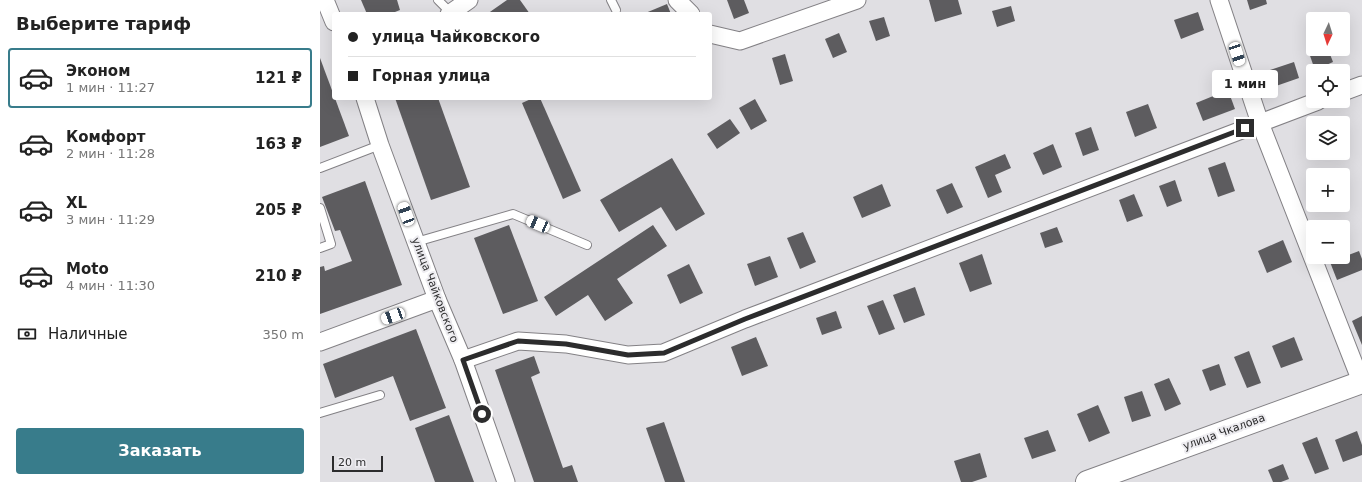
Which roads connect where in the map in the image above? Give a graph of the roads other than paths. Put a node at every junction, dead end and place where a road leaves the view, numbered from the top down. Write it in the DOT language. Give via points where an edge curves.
graph roads {
  1 [pos="325,0"];
  2 [pos="438,0"];
  3 [pos="469,0"];
  4 [pos="611,0"];
  5 [pos="677,0"];
  6 [pos="857,0"];
  7 [pos="1219,0"];
  8 [pos="616,10"];
  9 [pos="449,12"];
  10 [pos="451,12"];
  11 [pos="689,12"];
  12 [pos="332,17"];
  13 [pos="712,34"];
  14 [pos="1362,84"];
  15 [pos="1350,89"];
  16 [pos="366,100"];
  17 [pos="1306,106"];
  18 [pos="1260,123"];
  19 [pos="380,145"];
  20 [pos="320,168"];
  21 [pos="320,208"];
  22 [pos="416,242"];
  23 [pos="587,245"];
  24 [pos="320,248"];
  25 [pos="437,299"];
  26 [pos="320,342"];
  27 [pos="463,360"];
  28 [pos="1362,383"];
  29 [pos="380,395"];
  30 [pos="320,413"];
  31 [pos="506,482"];
  32 [pos="1087,482"];
  1 -- 12 [label="street"];
  2 -- 9 [label="lane"];
  3 -- 10 [label="street"];
  4 -- 8 [label="lane"];
  5 -- 11 [label="street"];
  6 -- 13 [label="street" via="740,41"];
  7 -- 18 [label="street"];
  14 -- 15 [label="street"];
  16 -- 19 [label="street, улица Чайковского"];
  17 -- 18 [label="street"];
  18 -- 27 [label="street" via="745,319 664,353 628,355 566,344 518,341"];
  18 -- 28 [label="street"];
  19 -- 20 [label="lane"];
  19 -- 22 [label="street, улица Чайковского"];
  21 -- 24 [label="lane" via="331,244"];
  22 -- 23 [label="lane" via="513,214"];
  22 -- 25 [label="street, улица Чайковского"];
  25 -- 26 [label="street"];
  25 -- 27 [label="street, улица Чайковского"];
  27 -- 31 [label="street, улица Чайковского"];
  28 -- 32 [label="main road, улица Чкалова"];
  29 -- 30 [label="lane"];
}
